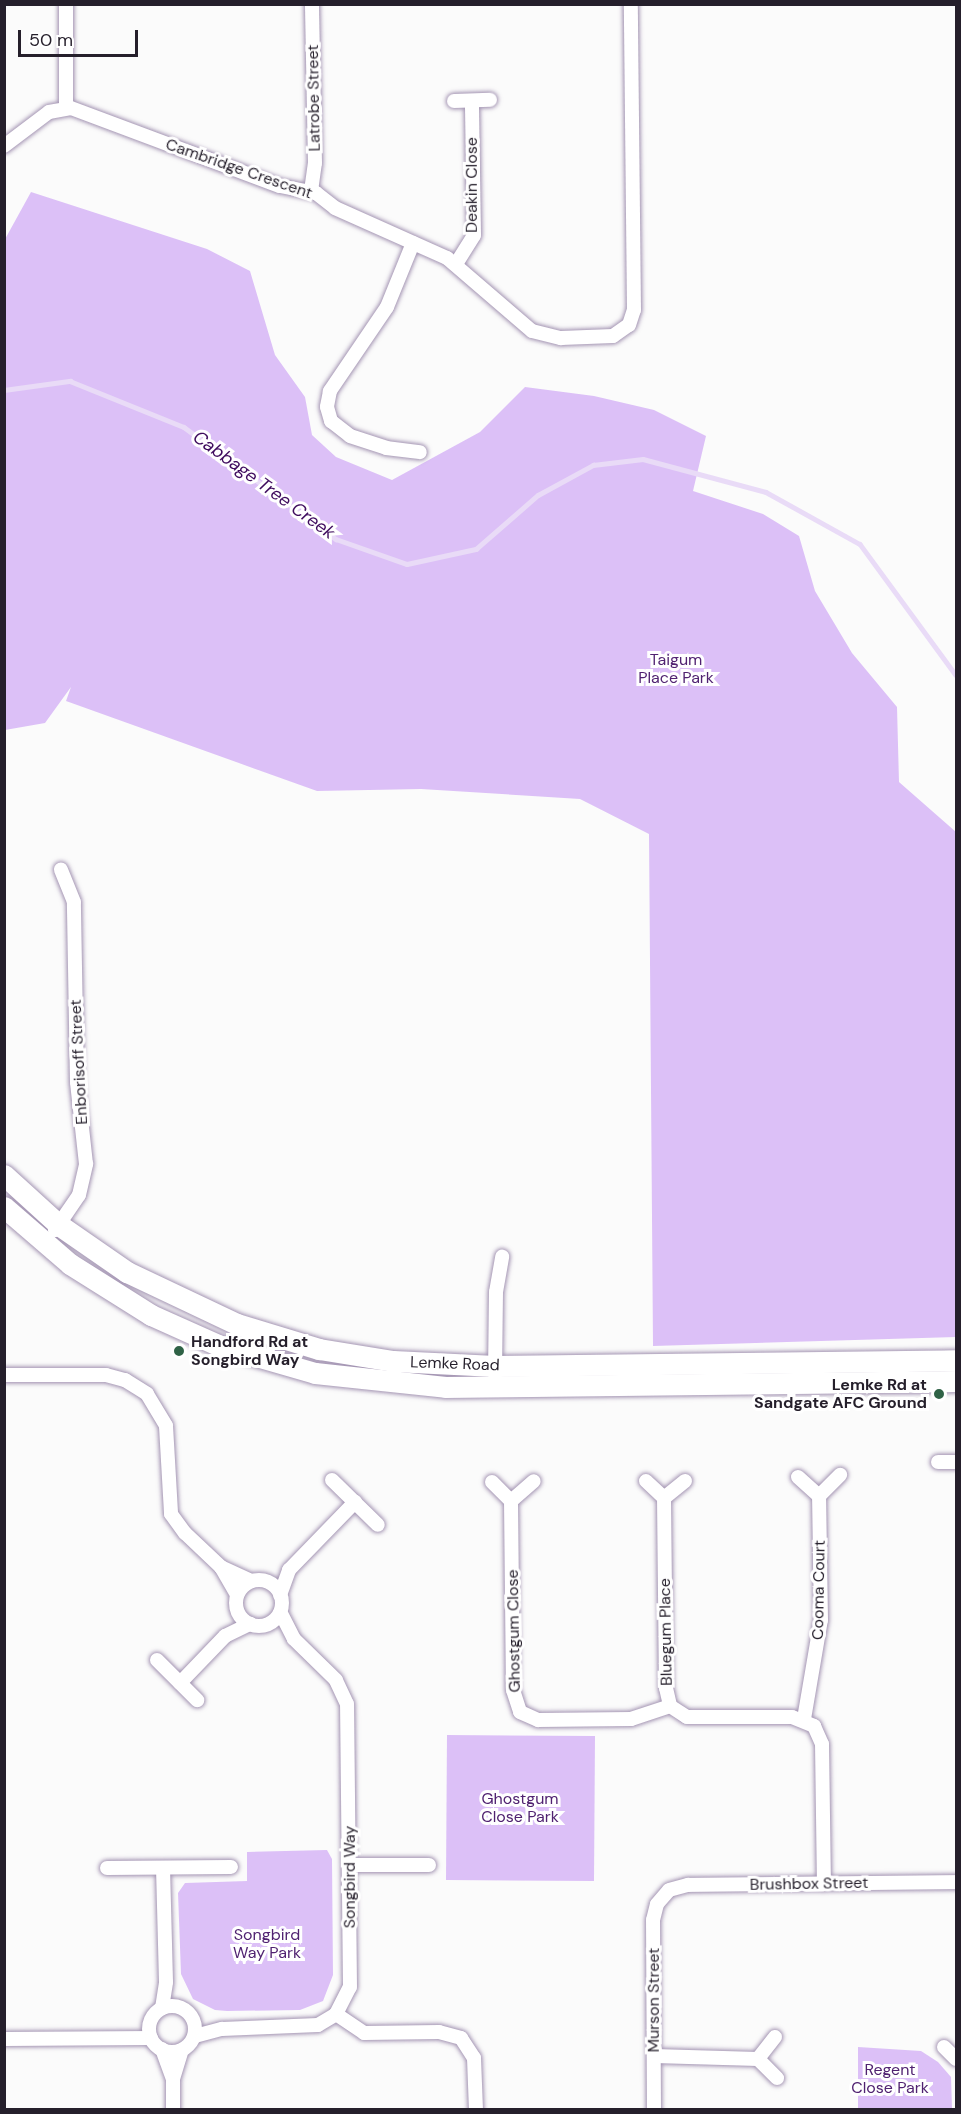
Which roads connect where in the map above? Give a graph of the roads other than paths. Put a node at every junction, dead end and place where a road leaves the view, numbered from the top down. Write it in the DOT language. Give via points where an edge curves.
graph roads {
  1 [pos="66,4"];
  2 [pos="312,4"];
  3 [pos="631,4"];
  4 [pos="490,100"];
  5 [pos="454,101"];
  6 [pos="472,101"];
  7 [pos="66,107"];
  8 [pos="4,146"];
  9 [pos="311,191"];
  10 [pos="413,243"];
  11 [pos="456,264"];
  12 [pos="420,452"];
  13 [pos="61,870"];
  14 [pos="4,1176"];
  15 [pos="4,1208"];
  16 [pos="59,1225"];
  17 [pos="44,1244"];
  18 [pos="502,1257"];
  19 [pos="957,1360"];
  20 [pos="495,1365"];
  21 [pos="4,1375"];
  22 [pos="957,1381"];
  23 [pos="495,1388"];
  24 [pos="938,1462"];
  25 [pos="957,1462"];
  26 [pos="840,1475"];
  27 [pos="798,1477"];
  28 [pos="332,1480"];
  29 [pos="534,1481"];
  30 [pos="646,1481"];
  31 [pos="685,1481"];
  32 [pos="492,1482"];
  33 [pos="819,1496"];
  34 [pos="664,1498"];
  35 [pos="355,1502"];
  36 [pos="511,1502"];
  37 [pos="378,1525"];
  38 [pos="221,1567"];
  39 [pos="289,1570"];
  40 [pos="251,1581"];
  41 [pos="268,1581"];
  42 [pos="237,1595"];
  43 [pos="280,1595"];
  44 [pos="236,1610"];
  45 [pos="280,1612"];
  46 [pos="250,1624"];
  47 [pos="265,1625"];
  48 [pos="225,1636"];
  49 [pos="294,1639"];
  50 [pos="157,1660"];
  51 [pos="180,1683"];
  52 [pos="197,1700"];
  53 [pos="670,1706"];
  54 [pos="804,1719"];
  55 [pos="350,1865"];
  56 [pos="429,1865"];
  57 [pos="231,1867"];
  58 [pos="107,1868"];
  59 [pos="163,1868"];
  60 [pos="957,1882"];
  61 [pos="824,1884"];
  62 [pos="664,1893"];
  63 [pos="166,1982"];
  64 [pos="177,2006"];
  65 [pos="162,2008"];
  66 [pos="336,2014"];
  67 [pos="194,2021"];
  68 [pos="222,2028"];
  69 [pos="150,2032"];
  70 [pos="195,2037"];
  71 [pos="775,2037"];
  72 [pos="4,2039"];
  73 [pos="944,2047"];
  74 [pos="162,2049"];
  75 [pos="182,2050"];
  76 [pos="654,2056"];
  77 [pos="758,2059"];
  78 [pos="957,2059"];
  79 [pos="777,2078"];
  80 [pos="173,2079"];
  81 [pos="173,2109"];
  82 [pos="476,2109"];
  83 [pos="654,2109"];
  1 -- 7 [label="street"];
  2 -- 9 [label="street, Latrobe Street" via="315,163"];
  3 -- 11 [label="street, Cambridge Crescent" via="634,310 629,325 613,336 561,338 539,334 515,319"];
  4 -- 6 [label="street"];
  5 -- 6 [label="street"];
  6 -- 11 [label="street, Deakin Close" via="474,235"];
  7 -- 8 [label="street" via="49,112"];
  7 -- 9 [label="street, Cambridge Crescent" via="280,186"];
  9 -- 10 [label="street, Cambridge Crescent" via="335,208"];
  10 -- 11 [label="street, Cambridge Crescent"];
  10 -- 12 [label="street" via="387,307 330,391 327,407 331,421 350,436 386,448"];
  13 -- 16 [label="street, Enborisoff Street" via="74,902 78,1099 86,1164 79,1195"];
  14 -- 16 [label="main road, Lemke Road"];
  15 -- 17 [label="main road, Lemke Road"];
  16 -- 17 [label="street, Enborisoff Street"];
  16 -- 20 [label="main road, Lemke Road" via="127,1272 185,1303 277,1338 357,1357"];
  17 -- 23 [label="main road, Lemke Road" via="119,1297 218,1346 359,1380"];
  18 -- 20 [label="street" via="496,1292"];
  19 -- 20 [label="main road, Lemke Road"];
  20 -- 23 [label="street"];
  21 -- 38 [label="street" via="106,1374 147,1394 166,1426 167,1498 171,1514"];
  22 -- 23 [label="main road, Lemke Road"];
  24 -- 25 [label="street"];
  26 -- 33 [label="street"];
  27 -- 33 [label="street"];
  28 -- 35 [label="street"];
  29 -- 36 [label="street"];
  30 -- 34 [label="street"];
  31 -- 34 [label="street"];
  32 -- 36 [label="street"];
  33 -- 54 [label="street, Cooma Court" via="821,1620"];
  34 -- 53 [label="street, Bluegum Place" via="666,1688"];
  35 -- 37 [label="street"];
  35 -- 39 [label="street"];
  36 -- 53 [label="street, Ghostgum Close" via="513,1690 520,1712 538,1720 631,1719"];
  38 -- 40 [label="street"];
  38 -- 42 [label="street"];
  39 -- 41 [label="street"];
  39 -- 43 [label="street"];
  40 -- 41 [label="street"];
  40 -- 42 [label="street"];
  41 -- 43 [label="street"];
  42 -- 44 [label="street"];
  43 -- 45 [label="street"];
  44 -- 46 [label="street"];
  44 -- 48 [label="street"];
  45 -- 47 [label="street"];
  45 -- 49 [label="street, Songbird Way"];
  46 -- 47 [label="street"];
  46 -- 48 [label="street"];
  47 -- 49 [label="street, Songbird Way"];
  48 -- 51 [label="street"];
  49 -- 55 [label="street, Songbird Way" via="336,1680 345,1695"];
  50 -- 51 [label="street"];
  51 -- 52 [label="street"];
  53 -- 54 [label="street, Bluegum Place" via="682,1716 694,1718"];
  54 -- 61 [label="street" via="818,1731 822,1744"];
  55 -- 56 [label="street"];
  55 -- 66 [label="street, Songbird Way" via="350,1987"];
  57 -- 59 [label="street"];
  58 -- 59 [label="street"];
  59 -- 63 [label="street"];
  60 -- 61 [label="street, Brushbox Street"];
  61 -- 62 [label="street, Brushbox Street" via="688,1885"];
  62 -- 76 [label="street, Murson Street" via="653,1920"];
  63 -- 64 [label="street"];
  63 -- 65 [label="street"];
  64 -- 65 [label="street"];
  64 -- 67 [label="street" via="188,2011"];
  65 -- 69 [label="street"];
  66 -- 68 [label="street" via="311,2026"];
  66 -- 82 [label="street" via="364,2032 439,2032 461,2038 474,2058"];
  67 -- 68 [label="street"];
  67 -- 70 [label="street"];
  68 -- 70 [label="street"];
  69 -- 72 [label="street"];
  69 -- 74 [label="street"];
  70 -- 75 [label="street"];
  71 -- 77 [label="street"];
  73 -- 78 [label="street"];
  74 -- 75 [label="street"];
  74 -- 80 [label="street"];
  75 -- 80 [label="street"];
  76 -- 77 [label="street"];
  76 -- 83 [label="street, Murson Street"];
  77 -- 79 [label="street"];
  80 -- 81 [label="street"];
}
